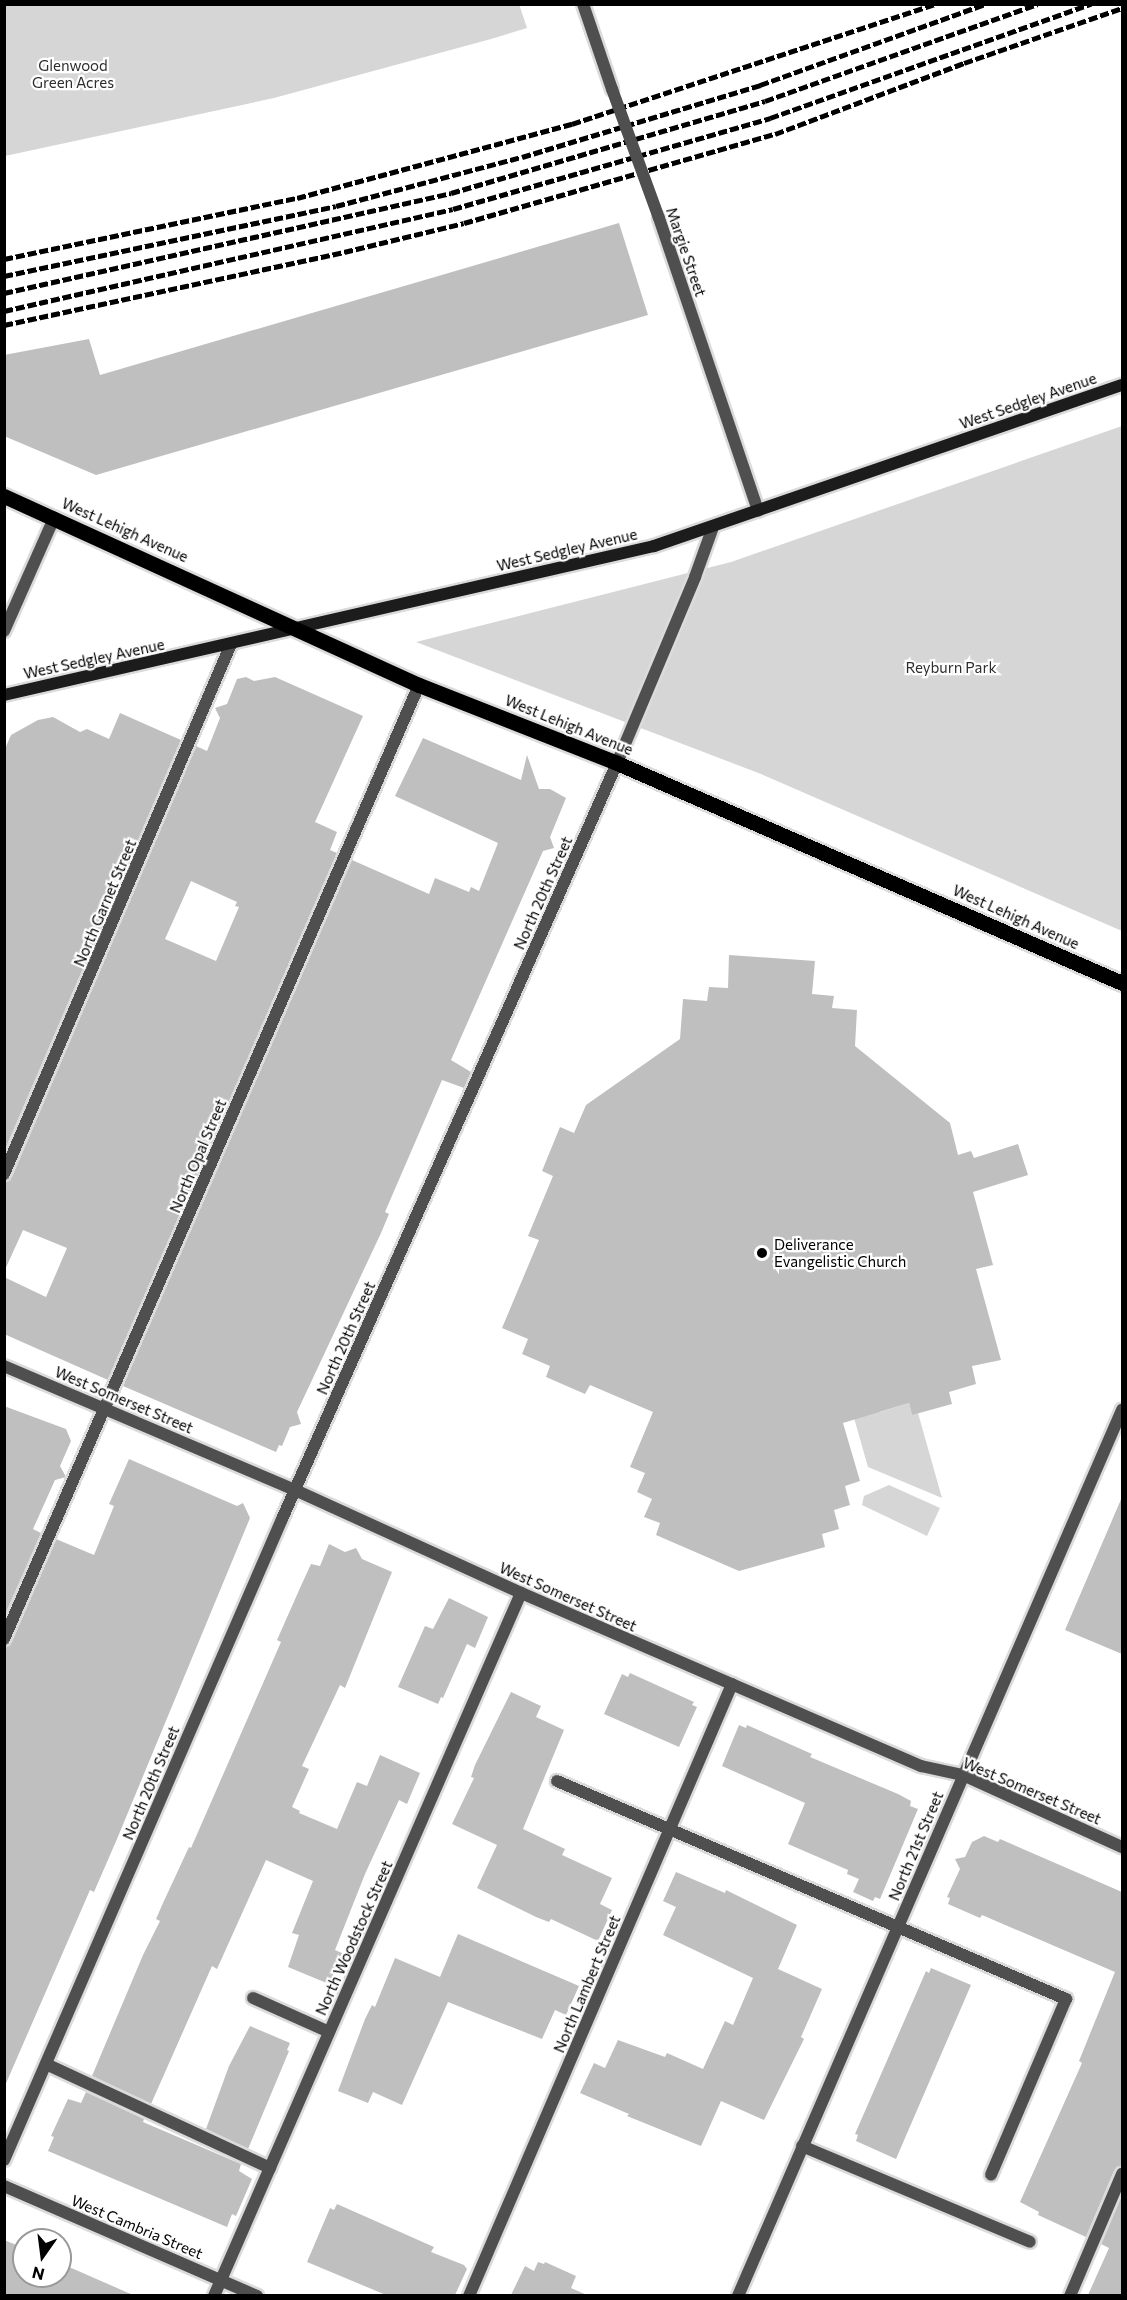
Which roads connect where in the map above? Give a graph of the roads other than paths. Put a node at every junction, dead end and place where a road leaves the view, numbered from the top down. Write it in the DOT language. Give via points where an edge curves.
graph roads {
  1 [pos="583,4"];
  2 [pos="1122,385"];
  3 [pos="4,496"];
  4 [pos="758,511"];
  5 [pos="54,518"];
  6 [pos="713,527"];
  7 [pos="298,628"];
  8 [pos="4,631"];
  9 [pos="231,644"];
  10 [pos="419,685"];
  11 [pos="4,695"];
  12 [pos="617,763"];
  13 [pos="1122,983"];
  14 [pos="4,1174"];
  15 [pos="4,1366"];
  16 [pos="106,1408"];
  17 [pos="1122,1410"];
  18 [pos="295,1490"];
  19 [pos="521,1593"];
  20 [pos="4,1640"];
  21 [pos="732,1684"];
  22 [pos="963,1775"];
  23 [pos="557,1781"];
  24 [pos="669,1830"];
  25 [pos="1122,1847"];
  26 [pos="897,1928"];
  27 [pos="253,1998"];
  28 [pos="329,2031"];
  29 [pos="46,2064"];
  30 [pos="802,2146"];
  31 [pos="4,2160"];
  32 [pos="270,2168"];
  33 [pos="1122,2174"];
  34 [pos="991,2175"];
  35 [pos="4,2186"];
  36 [pos="1030,2242"];
  37 [pos="221,2280"];
  38 [pos="214,2295"];
  39 [pos="257,2295"];
  40 [pos="469,2295"];
  41 [pos="738,2295"];
  42 [pos="1070,2295"];
  1 -- 4 [label="street, Margie Street, bridge"];
  2 -- 4 [label="street, West Sedgley Avenue"];
  3 -- 5 [label="main road, West Lehigh Avenue"];
  4 -- 6 [label="street, West Sedgley Avenue"];
  5 -- 7 [label="main road, West Lehigh Avenue"];
  5 -- 8 [label="street"];
  6 -- 7 [label="street, West Sedgley Avenue" via="654,546"];
  6 -- 12 [label="street, North 20th Street"];
  7 -- 9 [label="street, West Sedgley Avenue"];
  7 -- 10 [label="main road, West Lehigh Avenue"];
  9 -- 11 [label="street, West Sedgley Avenue"];
  9 -- 14 [label="street, North Garnet Street"];
  10 -- 12 [label="main road, West Lehigh Avenue"];
  10 -- 16 [label="street, North Opal Street"];
  12 -- 13 [label="main road, West Lehigh Avenue"];
  12 -- 18 [label="street, North 20th Street"];
  15 -- 16 [label="street, West Somerset Street"];
  16 -- 18 [label="street, West Somerset Street"];
  16 -- 20 [label="street, North Opal Street"];
  17 -- 22 [label="street, North 21st Street"];
  18 -- 19 [label="street, West Somerset Street"];
  18 -- 29 [label="street, North 20th Street"];
  19 -- 21 [label="street, West Somerset Street"];
  19 -- 28 [label="street, North Woodstock Street"];
  21 -- 22 [label="street, West Somerset Street" via="921,1766"];
  21 -- 24 [label="street, North Lambert Street"];
  22 -- 25 [label="street, West Somerset Street"];
  22 -- 26 [label="street, North 21st Street"];
  23 -- 24 [label="street"];
  24 -- 26 [label="street"];
  24 -- 40 [label="street, North Lambert Street"];
  26 -- 30 [label="street, North 21st Street"];
  26 -- 34 [label="street" via="1066,2000"];
  27 -- 28 [label="street"];
  28 -- 32 [label="street, North Woodstock Street"];
  29 -- 31 [label="street, North 20th Street"];
  29 -- 32 [label="street"];
  30 -- 36 [label="street"];
  30 -- 41 [label="street, North 21st Street"];
  32 -- 37 [label="street, North Woodstock Street"];
  33 -- 42 [label="street"];
  35 -- 37 [label="street, West Cambria Street"];
  37 -- 38 [label="street, North Woodstock Street"];
  37 -- 39 [label="street, West Cambria Street"];
}
